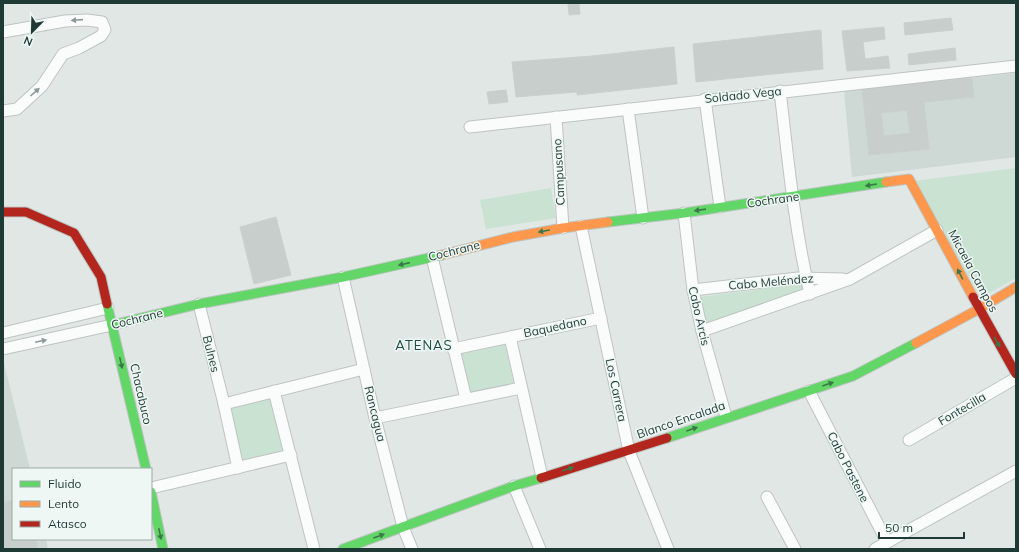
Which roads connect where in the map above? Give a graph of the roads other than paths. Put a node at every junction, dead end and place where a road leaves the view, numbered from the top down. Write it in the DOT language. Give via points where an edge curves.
graph roads {
  1 [pos="3,32"];
  2 [pos="1016,66"];
  3 [pos="780,91"];
  4 [pos="705,99"];
  5 [pos="628,109"];
  6 [pos="3,111"];
  7 [pos="556,117"];
  8 [pos="470,127"];
  9 [pos="909,179"];
  10 [pos="793,197"];
  11 [pos="720,207"];
  12 [pos="3,212"];
  13 [pos="684,212"];
  14 [pos="643,218"];
  15 [pos="581,226"];
  16 [pos="563,228"];
  17 [pos="937,230"];
  18 [pos="432,257"];
  19 [pos="343,277"];
  20 [pos="806,278"];
  21 [pos="850,279"];
  22 [pos="1016,287"];
  23 [pos="692,290"];
  24 [pos="810,294"];
  25 [pos="199,304"];
  26 [pos="108,308"];
  27 [pos="978,309"];
  28 [pos="601,318"];
  29 [pos="112,325"];
  30 [pos="702,331"];
  31 [pos="3,333"];
  32 [pos="510,337"];
  33 [pos="3,349"];
  34 [pos="453,350"];
  35 [pos="364,369"];
  36 [pos="1016,374"];
  37 [pos="1016,378"];
  38 [pos="521,388"];
  39 [pos="274,391"];
  40 [pos="809,391"];
  41 [pos="466,399"];
  42 [pos="224,404"];
  43 [pos="726,417"];
  44 [pos="376,418"];
  45 [pos="909,440"];
  46 [pos="629,450"];
  47 [pos="291,455"];
  48 [pos="146,468"];
  49 [pos="238,468"];
  50 [pos="1016,471"];
  51 [pos="542,478"];
  52 [pos="514,486"];
  53 [pos="152,488"];
  54 [pos="152,497"];
  55 [pos="767,497"];
  56 [pos="403,528"];
  57 [pos="887,542"];
  58 [pos="163,549"];
  59 [pos="314,549"];
  60 [pos="343,549"];
  61 [pos="412,549"];
  62 [pos="540,549"];
  63 [pos="668,549"];
  64 [pos="794,549"];
  65 [pos="875,549"];
  6 -- 1 [label="street, one-way" via="17,109 42,86 63,54 101,36 105,30 102,22 87,20 65,21"];
  2 -- 3 [label="street, Soldado Vega"];
  3 -- 4 [label="street, Soldado Vega"];
  3 -- 10 [label="street"];
  4 -- 5 [label="street, Soldado Vega"];
  4 -- 11 [label="street"];
  5 -- 7 [label="street, Soldado Vega"];
  5 -- 14 [label="street"];
  7 -- 8 [label="street, Soldado Vega"];
  7 -- 16 [label="street, Campusano"];
  9 -- 10 [label="street, Cochrane, one-way"];
  9 -- 17 [label="street, Micaela Campos"];
  10 -- 11 [label="street, Cochrane"];
  10 -- 20 [label="street"];
  11 -- 13 [label="street, Cochrane, one-way"];
  12 -- 26 [label="street, Chacabuco" via="26,212 74,233 101,277"];
  13 -- 14 [label="street, Cochrane"];
  13 -- 23 [label="street, Cabo Arcis"];
  14 -- 15 [label="street, Cochrane"];
  15 -- 16 [label="street, Cochrane"];
  15 -- 28 [label="street, Los Carrera"];
  16 -- 18 [label="street, Cochrane, one-way" via="512,237"];
  17 -- 21 [label="street, Cabo Meléndez"];
  27 -- 17 [label="street, Micaela Campos, one-way"];
  18 -- 19 [label="street, Cochrane, one-way"];
  18 -- 34 [label="street"];
  19 -- 25 [label="street, Cochrane"];
  19 -- 35 [label="street, Rancagua"];
  20 -- 21 [label="street, Cabo Meléndez"];
  20 -- 23 [label="street, Cabo Meléndez"];
  20 -- 24 [label="street"];
  21 -- 24 [label="street, Cabo Meléndez"];
  22 -- 27 [label="street, Blanco Encalada"];
  23 -- 30 [label="street, Cabo Arcis"];
  24 -- 30 [label="street, Cabo Meléndez"];
  25 -- 29 [label="street, Cochrane"];
  25 -- 42 [label="street, Bulnes"];
  26 -- 29 [label="street, Chacabuco"];
  26 -- 31 [label="street, Cochrane"];
  27 -- 36 [label="street, Micaela Campos, one-way"];
  40 -- 27 [label="street, Blanco Encalada, one-way" via="853,376"];
  28 -- 32 [label="street, Baquedano"];
  28 -- 46 [label="street, Los Carrera"];
  33 -- 29 [label="street, Cochrane, one-way"];
  29 -- 48 [label="street, Chacabuco, one-way"];
  30 -- 43 [label="street, Cabo Arcis"];
  32 -- 34 [label="street, Baquedano"];
  32 -- 38 [label="street, Baquedano"];
  34 -- 41 [label="street"];
  35 -- 39 [label="street"];
  35 -- 44 [label="street, Rancagua"];
  37 -- 45 [label="street, Fontecilla"];
  38 -- 41 [label="street"];
  38 -- 51 [label="street, Baquedano"];
  39 -- 42 [label="street"];
  39 -- 47 [label="street"];
  40 -- 43 [label="street, Blanco Encalada"];
  40 -- 57 [label="street, Cabo Pastene"];
  41 -- 44 [label="street"];
  42 -- 49 [label="street, Bulnes"];
  46 -- 43 [label="street, Blanco Encalada, one-way"];
  44 -- 56 [label="street, Rancagua"];
  51 -- 46 [label="street, Blanco Encalada, one-way"];
  46 -- 63 [label="street, Los Carrera"];
  47 -- 49 [label="street"];
  47 -- 59 [label="street"];
  49 -- 53 [label="street"];
  50 -- 57 [label="street"];
  51 -- 52 [label="street, Blanco Encalada"];
  52 -- 56 [label="street, Blanco Encalada"];
  52 -- 62 [label="street"];
  54 -- 58 [label="street, one-way"];
  55 -- 64 [label="street"];
  60 -- 56 [label="street, Blanco Encalada, one-way"];
  56 -- 61 [label="street, Rancagua"];
  57 -- 65 [label="street"];
}
